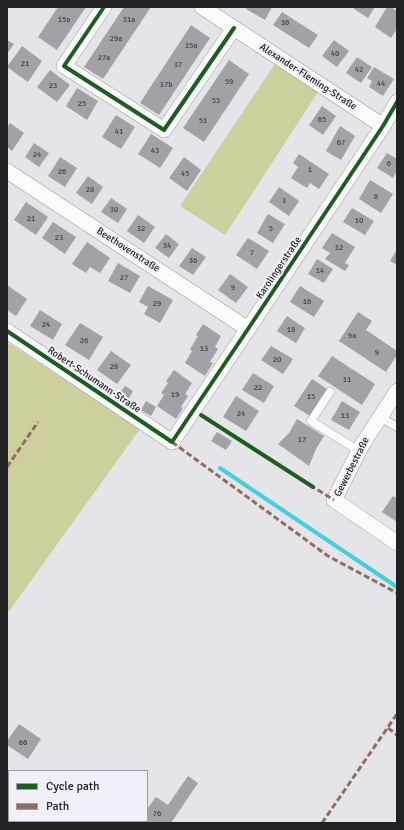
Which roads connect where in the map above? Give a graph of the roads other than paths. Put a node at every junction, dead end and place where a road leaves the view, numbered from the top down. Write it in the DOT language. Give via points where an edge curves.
graph roads {
  1 [pos="104,7"];
  2 [pos="202,7"];
  3 [pos="234,28"];
  4 [pos="397,102"];
  5 [pos="383,126"];
  6 [pos="7,171"];
  7 [pos="248,329"];
  8 [pos="7,331"];
  9 [pos="397,391"];
  10 [pos="330,392"];
  11 [pos="380,417"];
  12 [pos="397,427"];
  13 [pos="172,442"];
  14 [pos="359,451"];
  15 [pos="397,543"];
  1 -- 3 [label="street" via="64,66 164,130"];
  2 -- 3 [label="street, Alexander-Fleming-Straße"];
  3 -- 5 [label="street, Alexander-Fleming-Straße"];
  4 -- 5 [label="street, Karolingerstraße"];
  5 -- 7 [label="street, Karolingerstraße"];
  6 -- 7 [label="street, Beethovenstraße"];
  7 -- 13 [label="street, Karolingerstraße"];
  8 -- 13 [label="street, Robert-Schumann-Straße"];
  9 -- 11 [label="street, Gewerbestraße"];
  10 -- 14 [label="lane" via="311,421"];
  11 -- 12 [label="lane"];
  11 -- 14 [label="street, Gewerbestraße"];
  14 -- 15 [label="street, Gewerbestraße" via="334,500"];
}
